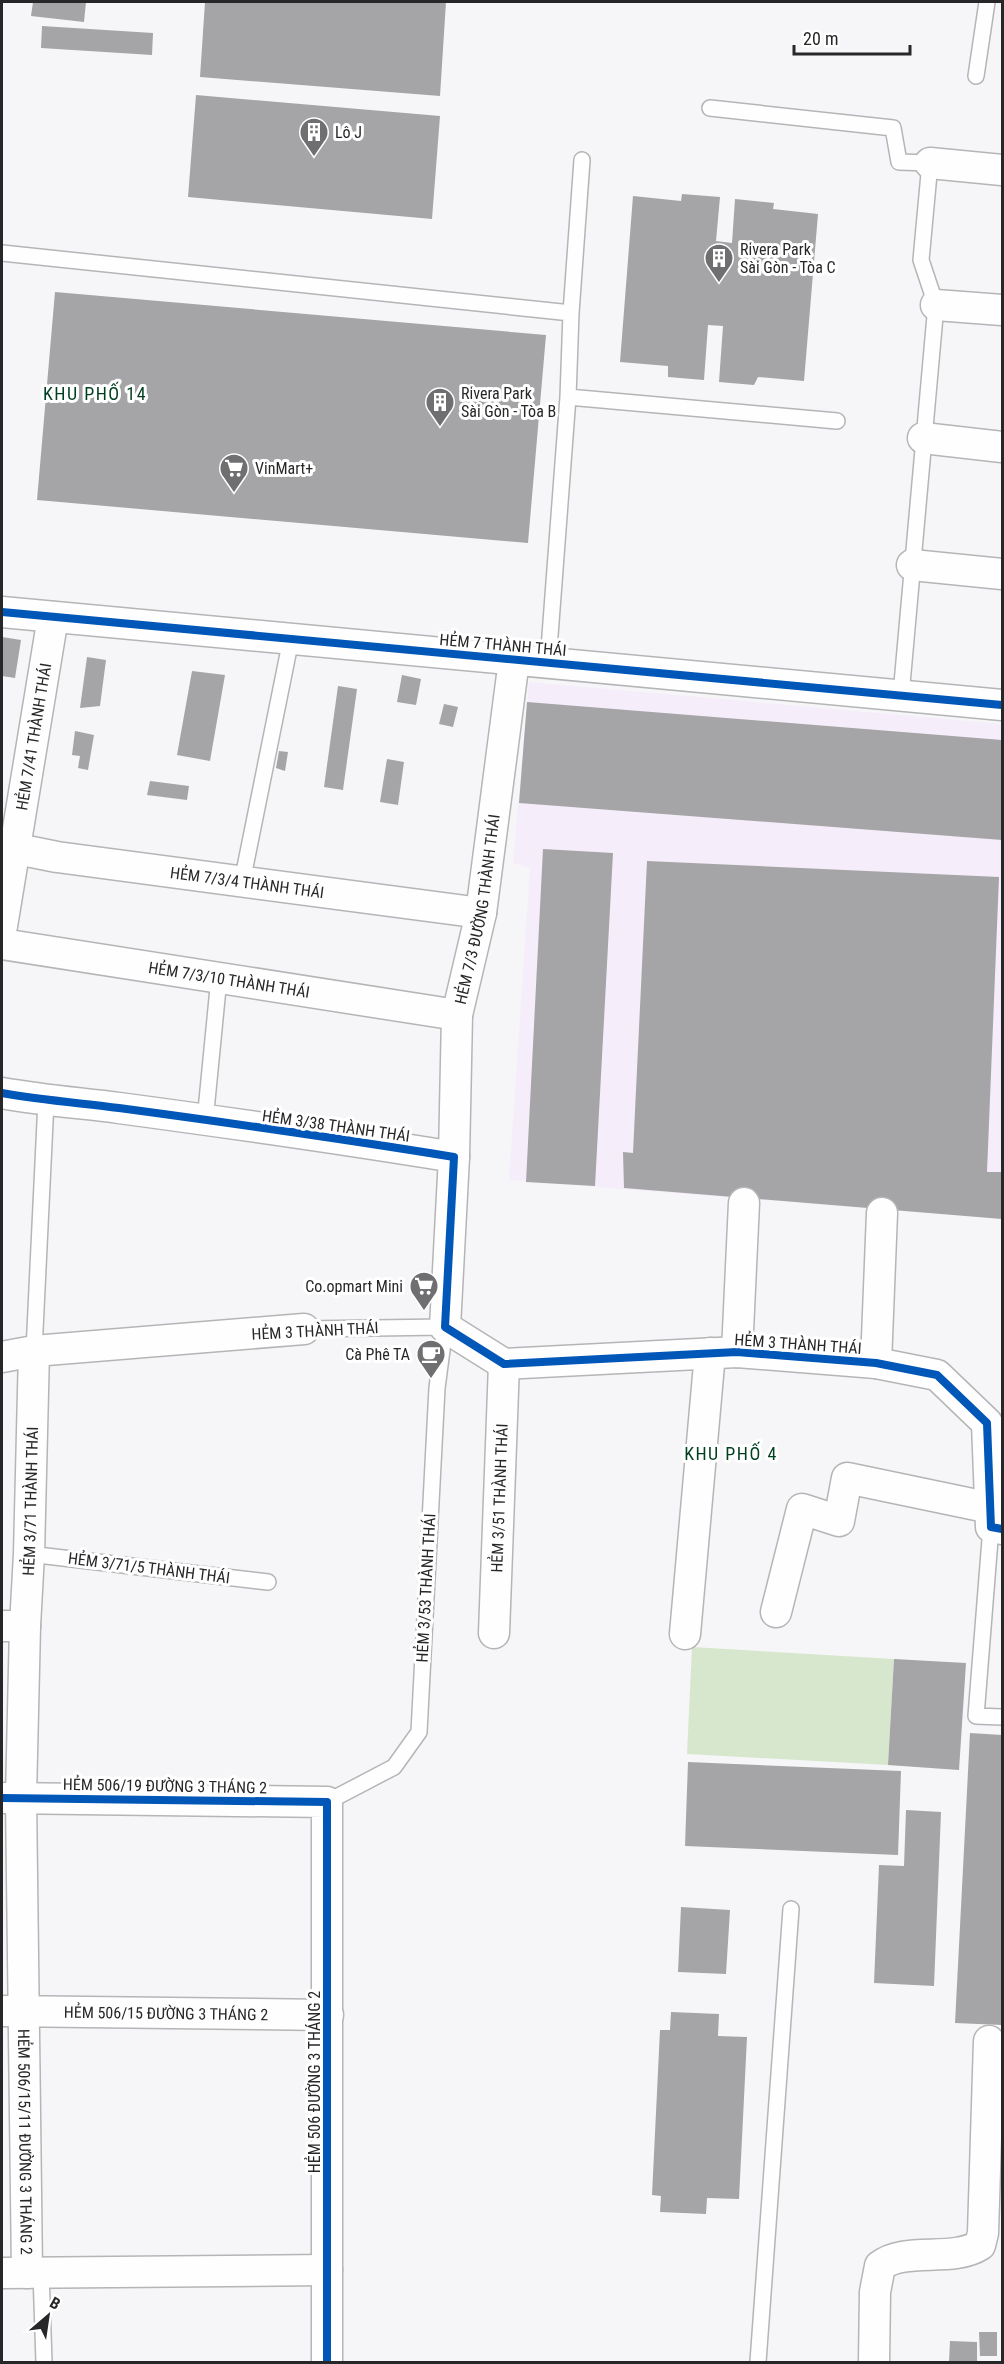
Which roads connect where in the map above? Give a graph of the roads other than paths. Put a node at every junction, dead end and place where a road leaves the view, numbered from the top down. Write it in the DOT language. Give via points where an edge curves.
graph roads {
  1 [pos="987,2"];
  2 [pos="976,76"];
  3 [pos="710,108"];
  4 [pos="582,160"];
  5 [pos="930,163"];
  6 [pos="1002,170"];
  7 [pos="2,253"];
  8 [pos="936,305"];
  9 [pos="1002,310"];
  10 [pos="571,313"];
  11 [pos="568,397"];
  12 [pos="837,421"];
  13 [pos="924,438"];
  14 [pos="1002,447"];
  15 [pos="912,565"];
  16 [pos="1002,574"];
  17 [pos="2,612"];
  18 [pos="54,617"];
  19 [pos="291,639"];
  20 [pos="514,660"];
  21 [pos="548,662"];
  22 [pos="901,695"];
  23 [pos="1002,705"];
  24 [pos="7,847"];
  25 [pos="242,882"];
  26 [pos="481,913"];
  27 [pos="2,926"];
  28 [pos="2,944"];
  29 [pos="219,978"];
  30 [pos="457,1015"];
  31 [pos="2,1093"];
  32 [pos="46,1101"];
  33 [pos="205,1121"];
  34 [pos="454,1158"];
  35 [pos="744,1203"];
  36 [pos="882,1213"];
  37 [pos="445,1327"];
  38 [pos="304,1329"];
  39 [pos="34,1351"];
  40 [pos="723,1353"];
  41 [pos="2,1358"];
  42 [pos="876,1362"];
  43 [pos="504,1364"];
  44 [pos="995,1521"];
  45 [pos="29,1554"];
  46 [pos="268,1582"];
  47 [pos="777,1612"];
  48 [pos="13,1626"];
  49 [pos="494,1633"];
  50 [pos="685,1634"];
  51 [pos="1002,1717"];
  52 [pos="11,1797"];
  53 [pos="327,1802"];
  54 [pos="791,1909"];
  55 [pos="12,2011"];
  56 [pos="328,2015"];
  57 [pos="989,2041"];
  58 [pos="327,2270"];
  59 [pos="23,2273"];
  60 [pos="44,2362"];
  61 [pos="327,2362"];
  62 [pos="758,2362"];
  63 [pos="874,2362"];
  1 -- 2 [label="lane"];
  3 -- 5 [label="lane" via="893,128 899,162"];
  4 -- 10 [label="lane"];
  5 -- 6 [label="street"];
  5 -- 8 [label="lane" via="921,260"];
  7 -- 10 [label="lane"];
  8 -- 9 [label="street"];
  8 -- 13 [label="lane"];
  10 -- 11 [label="lane"];
  11 -- 12 [label="lane"];
  11 -- 21 [label="lane"];
  13 -- 14 [label="street"];
  13 -- 15 [label="lane"];
  15 -- 16 [label="street"];
  15 -- 22 [label="lane"];
  17 -- 18 [label="street, HẺM 7 THÀNH THÁI"];
  18 -- 19 [label="street, HẺM 7 THÀNH THÁI"];
  18 -- 24 [label="street, HẺM 7/41 THÀNH THÁI"];
  19 -- 20 [label="street, HẺM 7 THÀNH THÁI"];
  19 -- 25 [label="lane"];
  20 -- 21 [label="street, HẺM 7 THÀNH THÁI"];
  20 -- 26 [label="street, HẺM 7/3 ĐƯỜNG THÀNH THÁI"];
  21 -- 22 [label="street, HẺM 7 THÀNH THÁI"];
  22 -- 23 [label="street, HẺM 7 THÀNH THÁI"];
  24 -- 25 [label="street, HẺM 7/3/4 THÀNH THÁI"];
  24 -- 27 [label="street, HẺM 7/41 THÀNH THÁI"];
  25 -- 26 [label="street, HẺM 7/3/4 THÀNH THÁI"];
  26 -- 30 [label="street, HẺM 7/3 ĐƯỜNG THÀNH THÁI"];
  28 -- 29 [label="street, HẺM 7/3/10 THÀNH THÁI"];
  29 -- 30 [label="street, HẺM 7/3/10 THÀNH THÁI"];
  29 -- 33 [label="lane"];
  30 -- 34 [label="street, HẺM 7/3 ĐƯỜNG THÀNH THÁI"];
  31 -- 32 [label="street, HẺM 3/38 THÀNH THÁI"];
  32 -- 33 [label="street, HẺM 3/38 THÀNH THÁI"];
  32 -- 39 [label="lane"];
  33 -- 34 [label="street, HẺM 3/38 THÀNH THÁI" via="341,1138"];
  34 -- 37 [label="street"];
  35 -- 40 [label="street"];
  36 -- 42 [label="street"];
  37 -- 38 [label="lane, HẺM 3 THÀNH THÁI"];
  37 -- 43 [label="street"];
  37 -- 53 [label="lane, HẺM 3/53 THÀNH THÁI" via="437,1388 419,1732 394,1767"];
  38 -- 39 [label="street, HẺM 3 THÀNH THÁI"];
  39 -- 41 [label="street, HẺM 3 THÀNH THÁI"];
  39 -- 45 [label="street, HẺM 3/71 THÀNH THÁI"];
  40 -- 42 [label="street, HẺM 3 THÀNH THÁI"];
  40 -- 43 [label="street, HẺM 3 THÀNH THÁI"];
  40 -- 50 [label="street"];
  42 -- 44 [label="street, HẺM 3 THÀNH THÁI" via="937,1375 987,1423"];
  43 -- 49 [label="street, HẺM 3/51 THÀNH THÁI"];
  44 -- 47 [label="street" via="847,1478 839,1521 802,1509"];
  44 -- 51 [label="lane" via="976,1716"];
  45 -- 46 [label="lane, HẺM 3/71/5 THÀNH THÁI"];
  45 -- 48 [label="street, HẺM 3/71 THÀNH THÁI"];
  48 -- 52 [label="street, HẺM 3/71 THÀNH THÁI"];
  52 -- 53 [label="street, HẺM 506/19 ĐƯỜNG 3 THÁNG 2"];
  52 -- 55 [label="street, HẺM 506/15/11 ĐƯỜNG 3 THÁNG 2"];
  53 -- 56 [label="street, HẺM 506 ĐƯỜNG 3 THÁNG 2"];
  54 -- 62 [label="lane"];
  55 -- 56 [label="street, HẺM 506/15 ĐƯỜNG 3 THÁNG 2"];
  55 -- 59 [label="street, HẺM 506/15/11 ĐƯỜNG 3 THÁNG 2"];
  56 -- 58 [label="street, HẺM 506 ĐƯỜNG 3 THÁNG 2"];
  57 -- 63 [label="street" via="980,2245 970,2252 900,2258 880,2266 875,2292"];
  58 -- 59 [label="street"];
  58 -- 61 [label="street, HẺM 506 ĐƯỜNG 3 THÁNG 2"];
  59 -- 60 [label="lane"];
}
